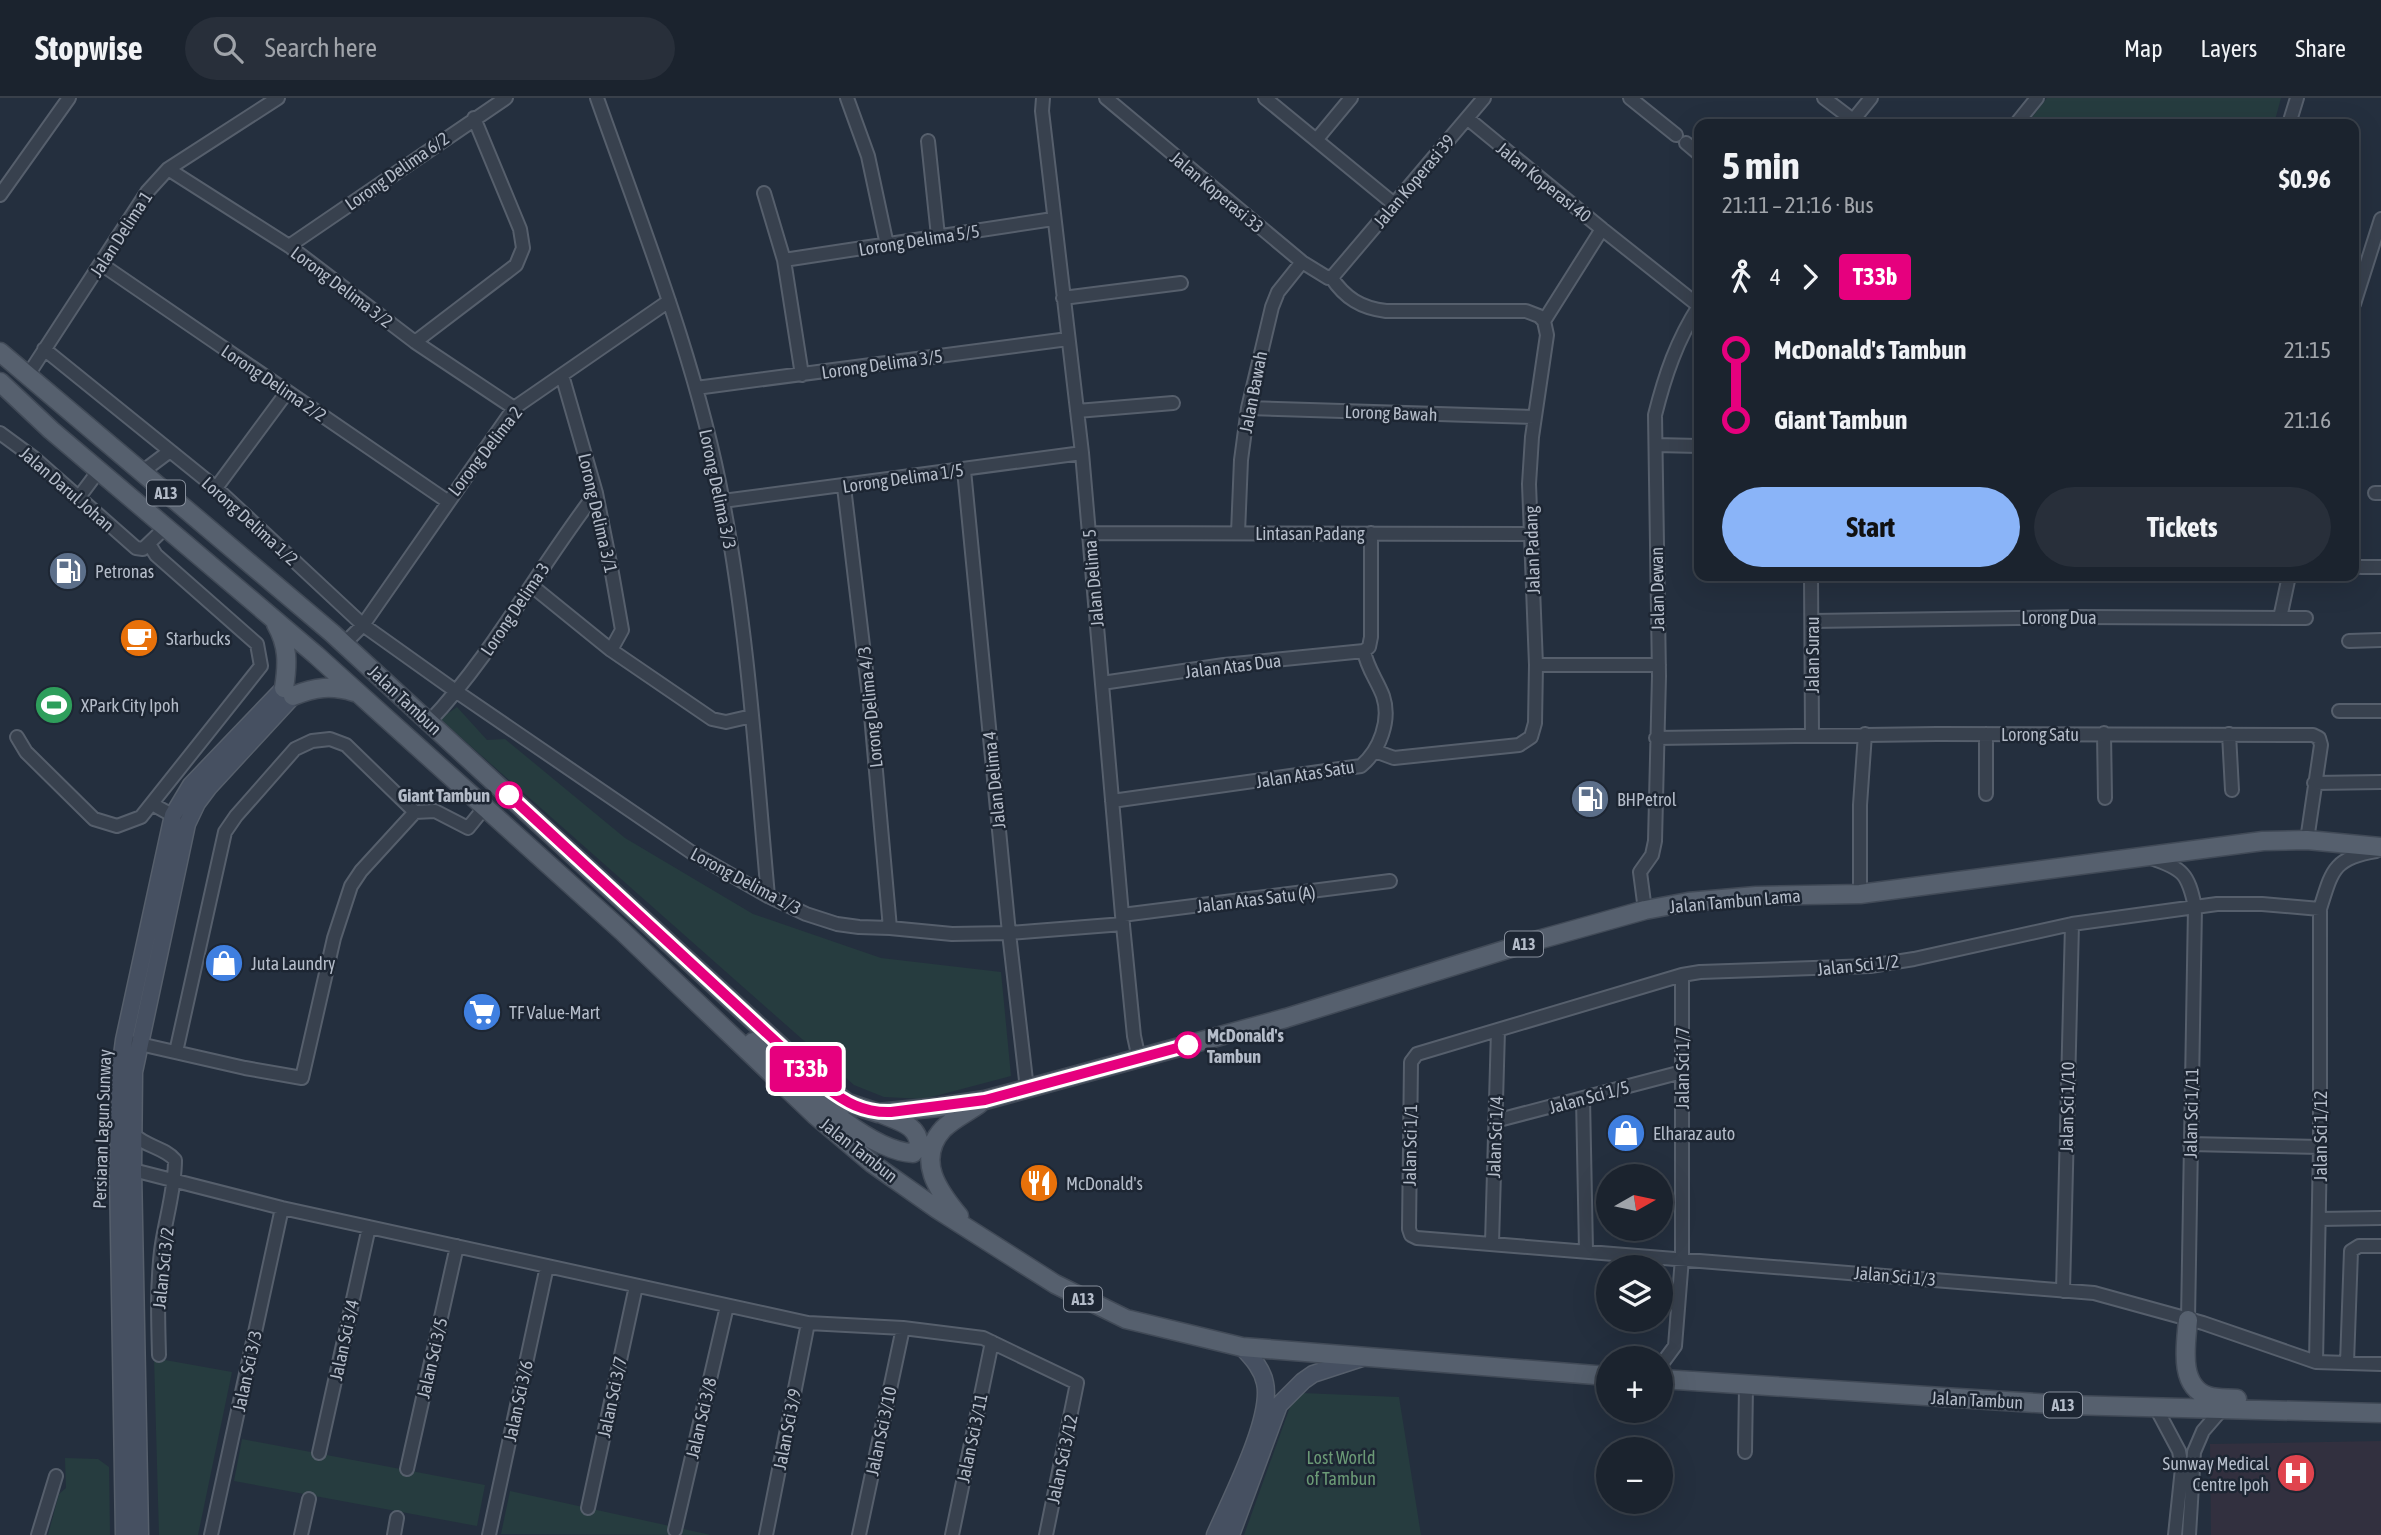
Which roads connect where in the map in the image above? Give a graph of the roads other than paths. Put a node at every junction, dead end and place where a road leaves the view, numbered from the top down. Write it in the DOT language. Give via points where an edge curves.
graph roads {
  1 [pos="69,98"];
  2 [pos="278,98"];
  3 [pos="506,98"];
  4 [pos="597,98"];
  5 [pos="847,98"];
  6 [pos="1043,98"];
  7 [pos="1106,98"];
  8 [pos="1265,98"];
  9 [pos="1351,98"];
  10 [pos="1484,98"];
  11 [pos="1630,98"];
  12 [pos="1824,98"];
  13 [pos="1871,98"];
  14 [pos="2037,98"];
  15 [pos="2297,98"];
  16 [pos="474,118"];
  17 [pos="1467,118"];
  18 [pos="1848,119"];
  19 [pos="1854,119"];
  20 [pos="2020,119"];
  21 [pos="2291,119"];
  22 [pos="1317,139"];
  23 [pos="928,141"];
  24 [pos="1694,150"];
  25 [pos="168,169"];
  26 [pos="0,170"];
  27 [pos="12,178"];
  28 [pos="764,194"];
  29 [pos="0,195"];
  30 [pos="1394,204"];
  31 [pos="1054,219"];
  32 [pos="2381,219"];
  33 [pos="1602,229"];
  34 [pos="938,236"];
  35 [pos="887,245"];
  36 [pos="289,246"];
  37 [pos="785,260"];
  38 [pos="1302,262"];
  39 [pos="101,264"];
  40 [pos="1331,277"];
  41 [pos="1181,283"];
  42 [pos="2359,288"];
  43 [pos="1063,298"];
  44 [pos="669,300"];
  45 [pos="1694,302"];
  46 [pos="1694,315"];
  47 [pos="1544,321"];
  48 [pos="1068,339"];
  49 [pos="415,342"];
  50 [pos="44,349"];
  51 [pos="0,352"];
  52 [pos="28,375"];
  53 [pos="562,375"];
  54 [pos="802,375"];
  55 [pos="0,382"];
  56 [pos="696,388"];
  57 [pos="287,392"];
  58 [pos="1172,403"];
  59 [pos="514,408"];
  60 [pos="1248,408"];
  61 [pos="1077,411"];
  62 [pos="1535,417"];
  63 [pos="0,433"];
  64 [pos="1656,445"];
  65 [pos="1694,446"];
  66 [pos="170,451"];
  67 [pos="1082,453"];
  68 [pos="100,469"];
  69 [pos="964,470"];
  70 [pos="142,472"];
  71 [pos="844,487"];
  72 [pos="216,488"];
  73 [pos="596,493"];
  74 [pos="79,497"];
  75 [pos="447,501"];
  76 [pos="723,501"];
  77 [pos="167,526"];
  78 [pos="1089,533"];
  79 [pos="1238,533"];
  80 [pos="1371,533"];
  81 [pos="1531,534"];
  82 [pos="149,544"];
  83 [pos="2361,567"];
  84 [pos="2381,567"];
  85 [pos="1811,581"];
  86 [pos="2287,581"];
  87 [pos="532,586"];
  88 [pos="271,616"];
  89 [pos="2280,618"];
  90 [pos="2306,618"];
  91 [pos="1812,621"];
  92 [pos="363,625"];
  93 [pos="2349,640"];
  94 [pos="2381,640"];
  95 [pos="344,644"];
  96 [pos="611,650"];
  97 [pos="1364,651"];
  98 [pos="1536,665"];
  99 [pos="1659,665"];
  100 [pos="1102,683"];
  101 [pos="288,692"];
  102 [pos="457,692"];
  103 [pos="358,693"];
  104 [pos="2339,711"];
  105 [pos="2381,711"];
  106 [pos="752,716"];
  107 [pos="429,722"];
  108 [pos="2104,733"];
  109 [pos="2229,733"];
  110 [pos="1865,734"];
  111 [pos="1986,734"];
  112 [pos="1812,735"];
  113 [pos="16,737"];
  114 [pos="1656,738"];
  115 [pos="1491,748"];
  116 [pos="1375,751"];
  117 [pos="2381,782"];
  118 [pos="2314,783"];
  119 [pos="2232,790"];
  120 [pos="1986,794"];
  121 [pos="2105,798"];
  122 [pos="1112,801"];
  123 [pos="152,804"];
  124 [pos="485,807"];
  125 [pos="415,812"];
  126 [pos="180,820"];
  127 [pos="2314,840"];
  128 [pos="2381,849"];
  129 [pos="2145,855"];
  130 [pos="1391,881"];
  131 [pos="1860,894"];
  132 [pos="768,896"];
  133 [pos="2195,907"];
  134 [pos="2320,909"];
  135 [pos="1644,910"];
  136 [pos="1122,919"];
  137 [pos="2072,923"];
  138 [pos="890,928"];
  139 [pos="1009,933"];
  140 [pos="1682,975"];
  141 [pos="692,1000"];
  142 [pos="1498,1030"];
  143 [pos="132,1042"];
  144 [pos="176,1052"];
  145 [pos="1139,1059"];
  146 [pos="1411,1066"];
  147 [pos="1682,1072"];
  148 [pos="1031,1088"];
  149 [pos="1583,1098"];
  150 [pos="985,1100"];
  151 [pos="878,1112"];
  152 [pos="1496,1121"];
  153 [pos="134,1135"];
  154 [pos="2190,1144"];
  155 [pos="2320,1147"];
  156 [pos="126,1171"];
  157 [pos="175,1181"];
  158 [pos="282,1208"];
  159 [pos="2381,1218"];
  160 [pos="2319,1219"];
  161 [pos="1409,1224"];
  162 [pos="369,1227"];
  163 [pos="969,1227"];
  164 [pos="1492,1243"];
  165 [pos="457,1246"];
  166 [pos="2381,1246"];
  167 [pos="1586,1251"];
  168 [pos="1682,1258"];
  169 [pos="547,1266"];
  170 [pos="636,1286"];
  171 [pos="2063,1291"];
  172 [pos="727,1306"];
  173 [pos="2188,1320"];
  174 [pos="808,1323"];
  175 [pos="904,1328"];
  176 [pos="992,1342"];
  177 [pos="1242,1347"];
  178 [pos="1673,1349"];
  179 [pos="159,1355"];
  180 [pos="1364,1357"];
  181 [pos="2316,1362"];
  182 [pos="2347,1363"];
  183 [pos="2381,1364"];
  184 [pos="1596,1375"];
  185 [pos="1673,1380"];
  186 [pos="1746,1386"];
  187 [pos="2155,1406"];
  188 [pos="2222,1409"];
  189 [pos="2316,1410"];
  190 [pos="2381,1413"];
  191 [pos="1745,1451"];
  192 [pos="319,1453"];
  193 [pos="407,1469"];
  194 [pos="56,1476"];
  195 [pos="309,1499"];
  196 [pos="588,1508"];
  197 [pos="397,1518"];
  198 [pos="675,1530"];
  199 [pos="38,1535"];
  200 [pos="124,1535"];
  201 [pos="140,1535"];
  202 [pos="211,1535"];
  203 [pos="301,1535"];
  204 [pos="394,1535"];
  205 [pos="489,1535"];
  206 [pos="766,1535"];
  207 [pos="859,1535"];
  208 [pos="952,1535"];
  209 [pos="1046,1535"];
  210 [pos="1215,1535"];
  211 [pos="1231,1535"];
  212 [pos="2175,1535"];
  213 [pos="2189,1535"];
  1 -- 27 [label="street"];
  2 -- 25 [label="street, Jalan Delima 1"];
  3 -- 16 [label="street, Lorong Delima 6/2"];
  4 -- 44 [label="street, Lorong Delima 3/3"];
  5 -- 35 [label="street" via="868,156"];
  6 -- 31 [label="street, Jalan Delima 5"];
  7 -- 38 [label="street, Jalan Koperasi 33"];
  8 -- 22 [label="street"];
  9 -- 22 [label="street"];
  10 -- 17 [label="street, Jalan Koperasi 39"];
  11 -- 24 [label="street"];
  12 -- 18 [label="street"];
  13 -- 19 [label="street"];
  14 -- 20 [label="street"];
  15 -- 21 [label="street"];
  16 -- 36 [label="street, Lorong Delima 6/2"];
  16 -- 49 [label="street" via="520,229 523,248 516,265"];
  17 -- 30 [label="street, Jalan Koperasi 39"];
  17 -- 33 [label="street, Jalan Koperasi 40"];
  22 -- 30 [label="street"];
  23 -- 34 [label="street"];
  25 -- 36 [label="street, Lorong Delima 3/2"];
  25 -- 39 [label="street, Jalan Delima 1" via="147,192"];
  26 -- 27 [label="street"];
  27 -- 29 [label="street"];
  28 -- 37 [label="street"];
  30 -- 40 [label="street, Jalan Koperasi 39"];
  31 -- 34 [label="street, Lorong Delima 5/5"];
  31 -- 43 [label="street, Jalan Delima 5"];
  32 -- 42 [label="street"];
  33 -- 45 [label="street"];
  33 -- 47 [label="street, Jalan Koperasi 40"];
  34 -- 35 [label="street, Lorong Delima 5/5"];
  35 -- 37 [label="street, Lorong Delima 5/5"];
  36 -- 49 [label="street, Lorong Delima 3/2"];
  37 -- 54 [label="street"];
  38 -- 40 [label="street, Jalan Koperasi 33" via="1325,278"];
  38 -- 60 [label="street, Jalan Bawah" via="1272,307"];
  39 -- 50 [label="street, Jalan Delima 1"];
  39 -- 57 [label="street, Lorong Delima 2/2"];
  40 -- 47 [label="street, Jalan Koperasi 33" via="1351,300 1371,309 1526,311"];
  41 -- 43 [label="street"];
  43 -- 48 [label="street, Jalan Delima 5"];
  44 -- 53 [label="street, Lorong Delima 2"];
  44 -- 56 [label="street, Lorong Delima 3/3"];
  46 -- 64 [label="street, Jalan Dewan" via="1664,381 1655,415"];
  47 -- 62 [label="street, Jalan Padang" via="1547,335"];
  48 -- 54 [label="street, Lorong Delima 3/5"];
  48 -- 61 [label="street, Jalan Delima 5"];
  49 -- 59 [label="street, Lorong Delima 3/2"];
  50 -- 52 [label="street, Jalan Delima 1"];
  50 -- 66 [label="street, Lorong Delima 1/2"];
  51 -- 52 [label="main road, Jalan Tambun / A13"];
  52 -- 70 [label="main road, Jalan Tambun / A13"];
  53 -- 59 [label="street, Lorong Delima 2"];
  53 -- 73 [label="street, Lorong Delima 3/1"];
  54 -- 56 [label="street, Lorong Delima 3/5"];
  55 -- 68 [label="main road, A13"];
  56 -- 76 [label="street, Lorong Delima 3/3"];
  57 -- 72 [label="street"];
  57 -- 75 [label="street, Lorong Delima 2/2"];
  58 -- 61 [label="street"];
  59 -- 75 [label="street, Lorong Delima 2"];
  60 -- 62 [label="street, Lorong Bawah"];
  60 -- 79 [label="street, Jalan Bawah"];
  61 -- 67 [label="street, Jalan Delima 5"];
  62 -- 81 [label="street, Jalan Padang" via="1529,484"];
  63 -- 74 [label="street, Jalan Darul Johan"];
  64 -- 65 [label="street"];
  64 -- 99 [label="street, Jalan Dewan"];
  66 -- 70 [label="street"];
  66 -- 72 [label="street, Lorong Delima 1/2"];
  67 -- 69 [label="street, Lorong Delima 1/5"];
  67 -- 78 [label="street, Jalan Delima 5"];
  68 -- 74 [label="street"];
  68 -- 77 [label="main road, A13"];
  69 -- 71 [label="street, Lorong Delima 1/5"];
  69 -- 139 [label="street, Jalan Delima 4"];
  70 -- 95 [label="main road, Jalan Tambun / A13"];
  71 -- 76 [label="street, Lorong Delima 1/5"];
  71 -- 138 [label="street, Lorong Delima 4/3"];
  72 -- 92 [label="street, Lorong Delima 1/2"];
  73 -- 87 [label="street, Lorong Delima 3"];
  73 -- 96 [label="street, Lorong Delima 3/1" via="622,631"];
  74 -- 82 [label="street, Jalan Darul Johan" via="132,545 143,549"];
  75 -- 92 [label="street, Lorong Delima 2"];
  76 -- 106 [label="street, Lorong Delima 3/3" via="739,592"];
  77 -- 82 [label="street"];
  77 -- 88 [label="main road, A13"];
  78 -- 79 [label="street, Lintasan Padang"];
  78 -- 100 [label="street, Jalan Delima 5"];
  79 -- 80 [label="street, Lintasan Padang"];
  80 -- 81 [label="street, Lintasan Padang"];
  80 -- 97 [label="street" via="1371,637"];
  81 -- 98 [label="street, Jalan Padang"];
  82 -- 123 [label="street" via="257,644 261,666"];
  83 -- 84 [label="street"];
  85 -- 91 [label="street, Jalan Surau"];
  86 -- 89 [label="street"];
  87 -- 96 [label="street"];
  87 -- 102 [label="street, Lorong Delima 3"];
  88 -- 101 [label="main road" via="286,647"];
  88 -- 103 [label="main road, Jalan Tambun / A13"];
  89 -- 90 [label="street, Lorong Dua"];
  89 -- 91 [label="street, Lorong Dua"];
  91 -- 112 [label="street, Jalan Surau"];
  92 -- 95 [label="street, Lorong Delima 2"];
  92 -- 102 [label="street, Lorong Delima 1/2"];
  93 -- 94 [label="street"];
  95 -- 107 [label="main road, Jalan Tambun / A13"];
  96 -- 106 [label="street" via="712,719 726,722"];
  97 -- 100 [label="street, Jalan Atas Dua"];
  97 -- 116 [label="street" via="1385,707"];
  98 -- 99 [label="street"];
  98 -- 115 [label="street, Jalan Padang" via="1531,737 1519,745"];
  99 -- 114 [label="street, Jalan Dewan"];
  100 -- 122 [label="street, Jalan Delima 5"];
  101 -- 103 [label="main road" via="323,687"];
  101 -- 126 [label="main road, Persiaran Lagun Sunway" via="191,785"];
  102 -- 107 [label="street, Lorong Delima 3"];
  102 -- 132 [label="street, Lorong Delima 1/3" via="691,852"];
  103 -- 124 [label="main road, Jalan Tambun / A13"];
  104 -- 105 [label="street"];
  106 -- 132 [label="street, Lorong Delima 3/3"];
  107 -- 151 [label="main road, Jalan Tambun / A13" via="798,1062 848,1103"];
  108 -- 109 [label="street, Lorong Satu"];
  108 -- 111 [label="street, Lorong Satu"];
  108 -- 121 [label="street"];
  109 -- 118 [label="street, Lorong Satu" via="2316,736 2321,741"];
  109 -- 119 [label="street"];
  110 -- 111 [label="street, Lorong Satu"];
  110 -- 112 [label="street, Lorong Satu"];
  110 -- 131 [label="street"];
  111 -- 120 [label="street"];
  112 -- 114 [label="street, Lorong Satu"];
  113 -- 123 [label="street" via="94,819 117,825 141,817"];
  114 -- 135 [label="street, Jalan Dewan" via="1655,848 1640,872"];
  115 -- 116 [label="street, Jalan Atas Satu" via="1394,758"];
  116 -- 122 [label="street, Jalan Atas Satu" via="1352,769"];
  117 -- 118 [label="street"];
  118 -- 127 [label="street, Lorong Satu"];
  122 -- 136 [label="street, Jalan Delima 5"];
  123 -- 126 [label="street"];
  124 -- 125 [label="street" via="468,828 435,811"];
  124 -- 141 [label="main road, Jalan Tambun / A13"];
  125 -- 144 [label="street" via="351,886 334,938 302,1078"];
  125 -- 144 [label="street" via="346,745 330,739 295,749 225,832"];
  126 -- 143 [label="main road, Persiaran Lagun Sunway"];
  127 -- 128 [label="main road, Jalan Tambun Lama / A13"];
  127 -- 129 [label="main road, Jalan Tambun Lama / A13" via="2263,841"];
  128 -- 134 [label="street, Jalan Sci 1/12" via="2342,862 2330,877"];
  129 -- 131 [label="main road, Jalan Tambun Lama / A13"];
  129 -- 133 [label="street" via="2173,866 2190,881"];
  130 -- 136 [label="street, Jalan Atas Satu (A)"];
  131 -- 135 [label="main road, Jalan Tambun Lama / A13" via="1756,896"];
  132 -- 138 [label="street, Lorong Delima 1/3" via="837,924"];
  133 -- 134 [label="street, Jalan Sci 1/2" via="2262,904"];
  133 -- 137 [label="street, Jalan Sci 1/2"];
  133 -- 154 [label="street, Jalan Sci 1/11"];
  134 -- 155 [label="street, Jalan Sci 1/12"];
  135 -- 145 [label="main road, Jalan Tambun Lama / A13"];
  136 -- 139 [label="street, Lorong Delima 1/3"];
  136 -- 145 [label="street, Jalan Delima 5"];
  137 -- 140 [label="street, Jalan Sci 1/2" via="1870,966"];
  137 -- 171 [label="street, Jalan Sci 1/10"];
  138 -- 139 [label="street, Lorong Delima 1/3"];
  139 -- 148 [label="street, Jalan Delima 4"];
  140 -- 142 [label="street, Jalan Sci 1/2"];
  140 -- 147 [label="street, Jalan Sci 1/7"];
  141 -- 151 [label="main road, Jalan Tambun" via="734,1026 856,1131 880,1145 913,1153 919,1137 912,1128"];
  141 -- 163 [label="main road, Jalan Tambun / A13" via="873,1164"];
  142 -- 146 [label="street, Jalan Sci 1/2" via="1417,1054"];
  142 -- 152 [label="street, Jalan Sci 1/4"];
  143 -- 144 [label="street"];
  143 -- 153 [label="main road, Persiaran Lagun Sunway"];
  143 -- 156 [label="main road, Persiaran Lagun Sunway" via="120,1071"];
  145 -- 148 [label="main road, Jalan Tambun Lama / A13"];
  146 -- 161 [label="street, Jalan Sci 1/1"];
  147 -- 149 [label="street, Jalan Sci 1/5"];
  147 -- 168 [label="street, Jalan Sci 1/7"];
  148 -- 150 [label="main road, Jalan Tambun Lama / A13"];
  149 -- 152 [label="street, Jalan Sci 1/5"];
  149 -- 167 [label="street"];
  150 -- 151 [label="main road"];
  150 -- 163 [label="main road" via="942,1130 930,1164 941,1194"];
  152 -- 164 [label="street, Jalan Sci 1/4"];
  153 -- 156 [label="main road, Persiaran Lagun Sunway"];
  153 -- 157 [label="street" via="144,1145 174,1157"];
  154 -- 155 [label="street"];
  154 -- 173 [label="street, Jalan Sci 1/11"];
  155 -- 160 [label="street, Jalan Sci 1/12"];
  156 -- 157 [label="street"];
  156 -- 200 [label="main road, Persiaran Lagun Sunway"];
  156 -- 201 [label="main road, Persiaran Lagun Sunway"];
  157 -- 158 [label="street"];
  157 -- 179 [label="street, Jalan Sci 3/2" via="160,1260"];
  158 -- 162 [label="street"];
  158 -- 202 [label="street, Jalan Sci 3/3"];
  159 -- 160 [label="street"];
  160 -- 181 [label="street, Jalan Sci 1/12"];
  161 -- 164 [label="street, Jalan Sci 1/3" via="1409,1233 1417,1238"];
  162 -- 165 [label="street"];
  162 -- 192 [label="street, Jalan Sci 3/4"];
  163 -- 177 [label="main road, Jalan Tambun / A13" via="1055,1284 1106,1310"];
  164 -- 167 [label="street, Jalan Sci 1/3"];
  165 -- 169 [label="street"];
  165 -- 193 [label="street, Jalan Sci 3/5"];
  166 -- 182 [label="street" via="2359,1246 2351,1251"];
  167 -- 168 [label="street, Jalan Sci 1/3"];
  168 -- 171 [label="street, Jalan Sci 1/3"];
  168 -- 178 [label="street, Jalan Sci 1/7"];
  169 -- 170 [label="street"];
  169 -- 205 [label="street, Jalan Sci 3/6"];
  170 -- 172 [label="street"];
  170 -- 196 [label="street, Jalan Sci 3/7"];
  171 -- 173 [label="street, Jalan Sci 1/3" via="2094,1293"];
  172 -- 174 [label="street"];
  172 -- 198 [label="street, Jalan Sci 3/8"];
  173 -- 181 [label="street, Jalan Sci 1/3"];
  173 -- 189 [label="main road" via="2187,1374 2197,1390 2208,1396"];
  174 -- 175 [label="street"];
  174 -- 206 [label="street, Jalan Sci 3/9"];
  175 -- 176 [label="street"];
  175 -- 207 [label="street, Jalan Sci 3/10"];
  176 -- 208 [label="street, Jalan Sci 3/11"];
  176 -- 209 [label="street, Jalan Sci 3/12" via="1077,1383"];
  177 -- 180 [label="main road, Jalan Tambun / A13"];
  177 -- 210 [label="main road" via="1260,1369 1267,1402"];
  180 -- 184 [label="main road, Jalan Tambun / A13"];
  180 -- 211 [label="main road" via="1313,1374 1279,1405"];
  181 -- 182 [label="street, Jalan Sci 1/3"];
  182 -- 183 [label="street, Jalan Sci 1/3"];
  185 -- 186 [label="main road, Jalan Tambun / A13"];
  186 -- 187 [label="main road, Jalan Tambun / A13"];
  186 -- 191 [label="street"];
  187 -- 188 [label="main road, Jalan Tambun / A13"];
  187 -- 212 [label="street" via="2179,1451 2182,1468"];
  188 -- 189 [label="main road, Jalan Tambun / A13"];
  188 -- 213 [label="street" via="2203,1431 2194,1452"];
  189 -- 190 [label="main road, Jalan Tambun / A13"];
  194 -- 199 [label="street"];
  195 -- 203 [label="street"];
  197 -- 204 [label="street"];
}
